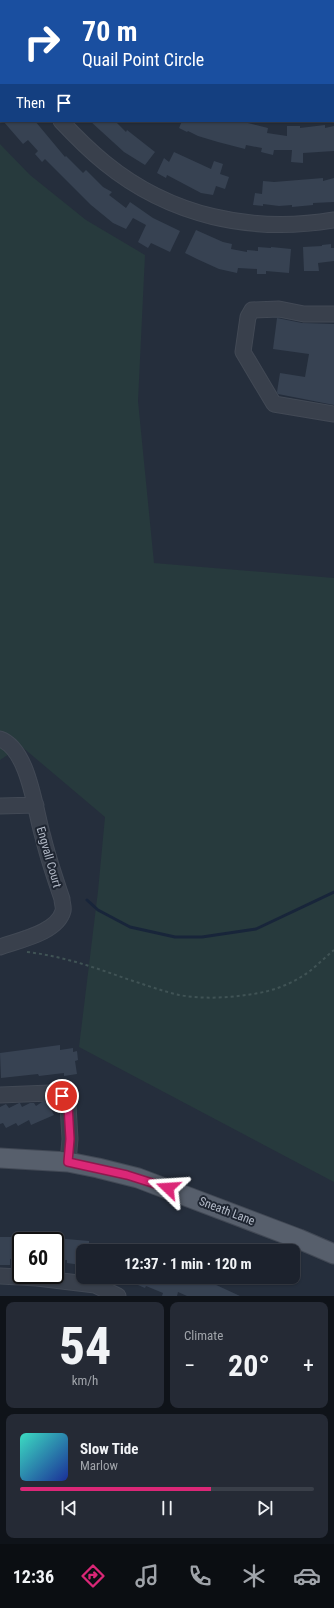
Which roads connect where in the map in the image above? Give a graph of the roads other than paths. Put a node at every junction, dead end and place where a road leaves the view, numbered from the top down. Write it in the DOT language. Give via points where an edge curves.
graph roads {
  1 [pos="62,122"];
  2 [pos="334,220"];
  3 [pos="334,314"];
  4 [pos="334,414"];
  5 [pos="0,739"];
  6 [pos="36,805"];
  7 [pos="0,806"];
  8 [pos="0,947"];
  9 [pos="0,1095"];
  10 [pos="0,1158"];
  11 [pos="68,1162"];
  12 [pos="334,1254"];
  13 [pos="0,1276"];
  14 [pos="118,1296"];
  1 -- 2 [label="street" via="106,164 148,192 173,204 223,220 249,224 302,224"];
  3 -- 4 [label="street" via="304,314 279,309 252,310 248,317 243,350 244,356 274,404"];
  5 -- 6 [label="street, Engvall Court" via="19,757"];
  6 -- 7 [label="street"];
  6 -- 8 [label="street, Engvall Court" via="63,909 54,926"];
  9 -- 11 [label="street" via="50,1093 62,1096 68,1105"];
  10 -- 11 [label="main road, Sneath Lane"];
  11 -- 12 [label="main road, Sneath Lane" via="147,1180"];
  13 -- 14 [label="street" via="94,1285"];
}
